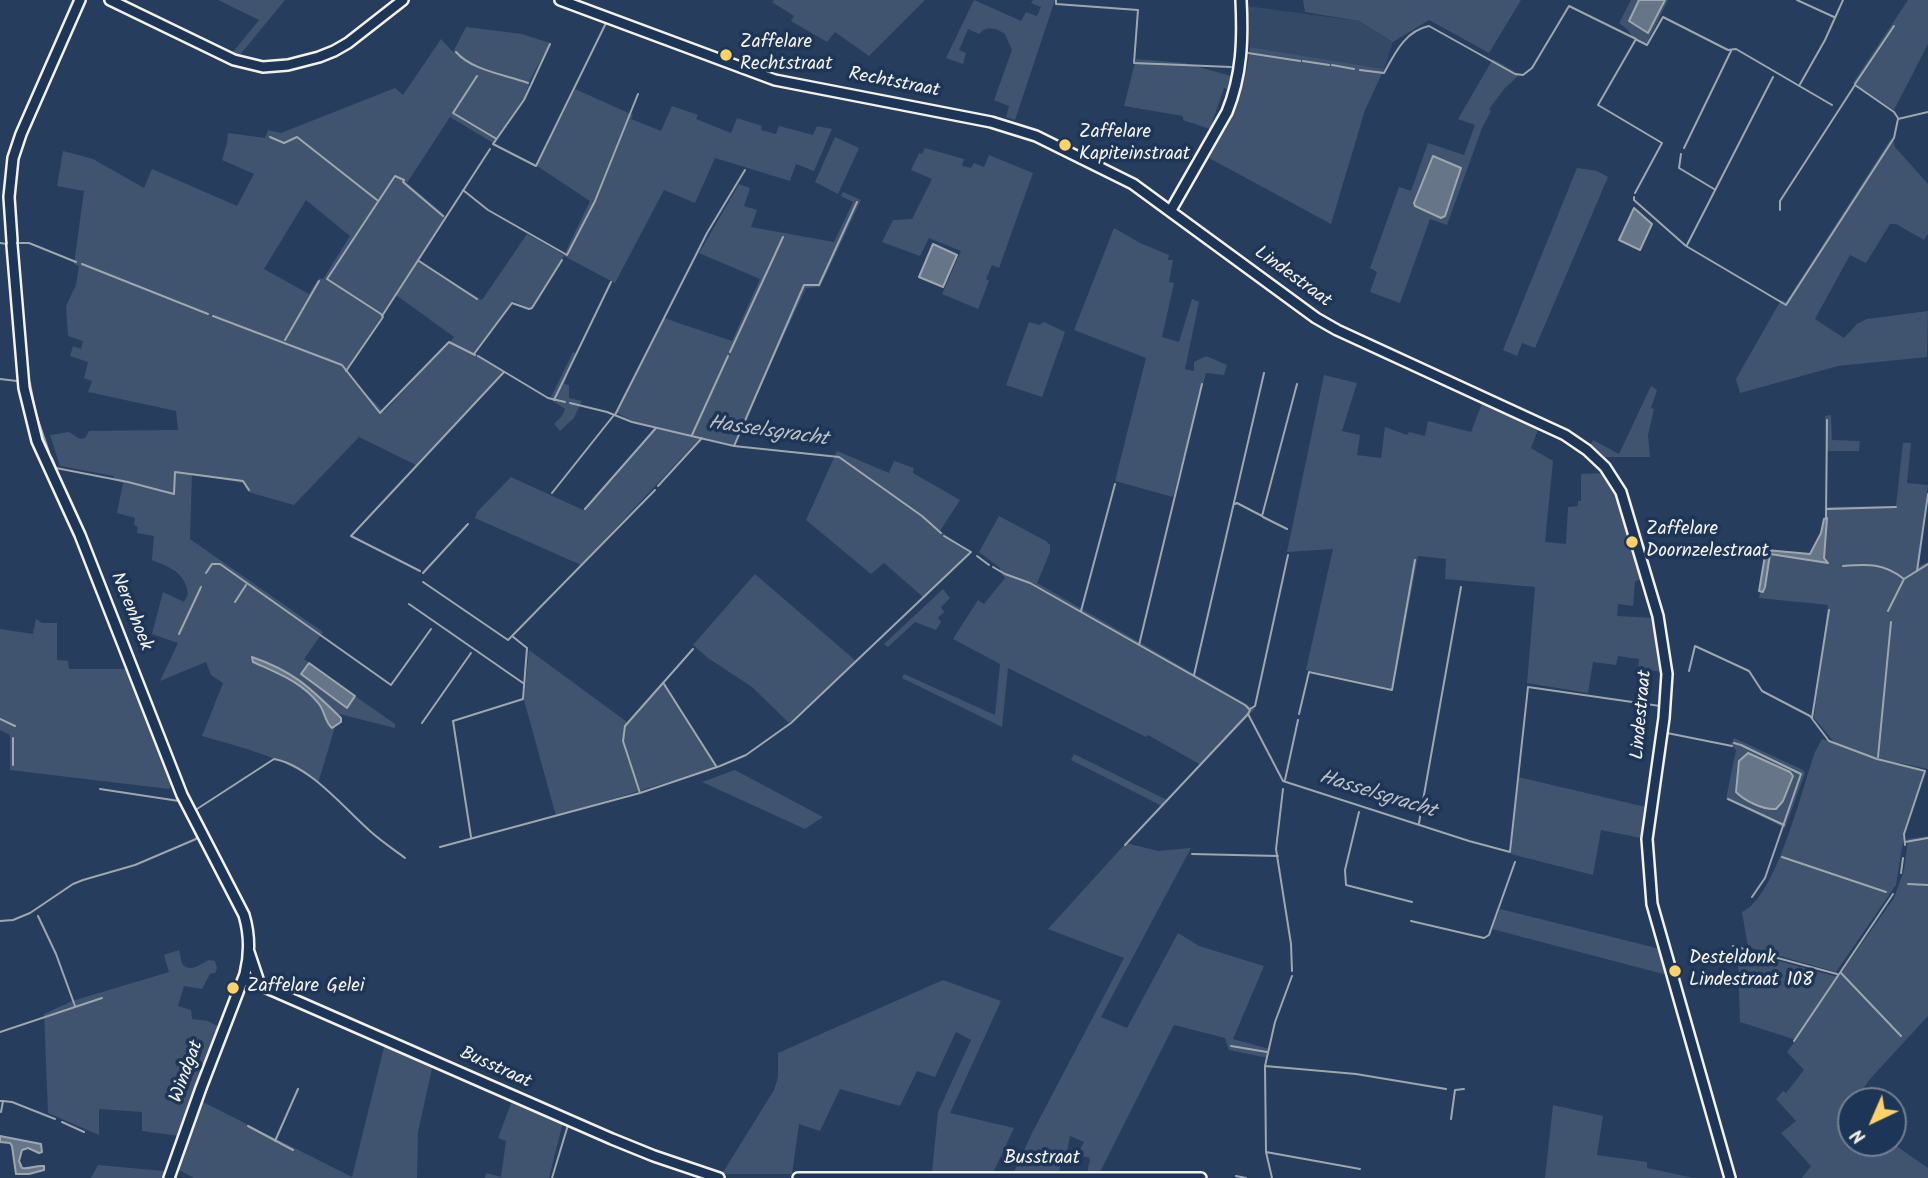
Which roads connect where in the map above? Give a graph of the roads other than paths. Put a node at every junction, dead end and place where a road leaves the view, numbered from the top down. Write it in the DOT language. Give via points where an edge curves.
graph roads {
  1 [pos="80,0"];
  2 [pos="110,0"];
  3 [pos="403,0"];
  4 [pos="560,0"];
  5 [pos="1241,0"];
  6 [pos="1171,211"];
  7 [pos="248,951"];
  8 [pos="243,980"];
  9 [pos="260,985"];
  10 [pos="169,1178"];
  11 [pos="719,1178"];
  12 [pos="798,1178"];
  13 [pos="1201,1178"];
  14 [pos="1730,1178"];
  1 -- 7 [label="street, Nerenhoek" via="13,159 9,188 24,388 37,441 80,535 182,795 244,915"];
  2 -- 3 [label="street" via="234,61 263,67 288,65 334,51"];
  4 -- 6 [label="street, Rechtstraat" via="775,80 990,121 1036,136 1123,178"];
  5 -- 6 [label="street" via="1241,64 1234,96"];
  6 -- 14 [label="street, Lindestraat" via="1316,318 1565,435 1587,450 1615,481 1658,616 1667,674 1647,839 1652,904"];
  7 -- 8 [label="street, Nerenhoek"];
  7 -- 9 [label="street"];
  8 -- 9 [label="street, Busstraat"];
  8 -- 10 [label="street, Windgat"];
  9 -- 11 [label="street, Busstraat" via="612,1139"];
  12 -- 13 [label="street, Busstraat"];
}
